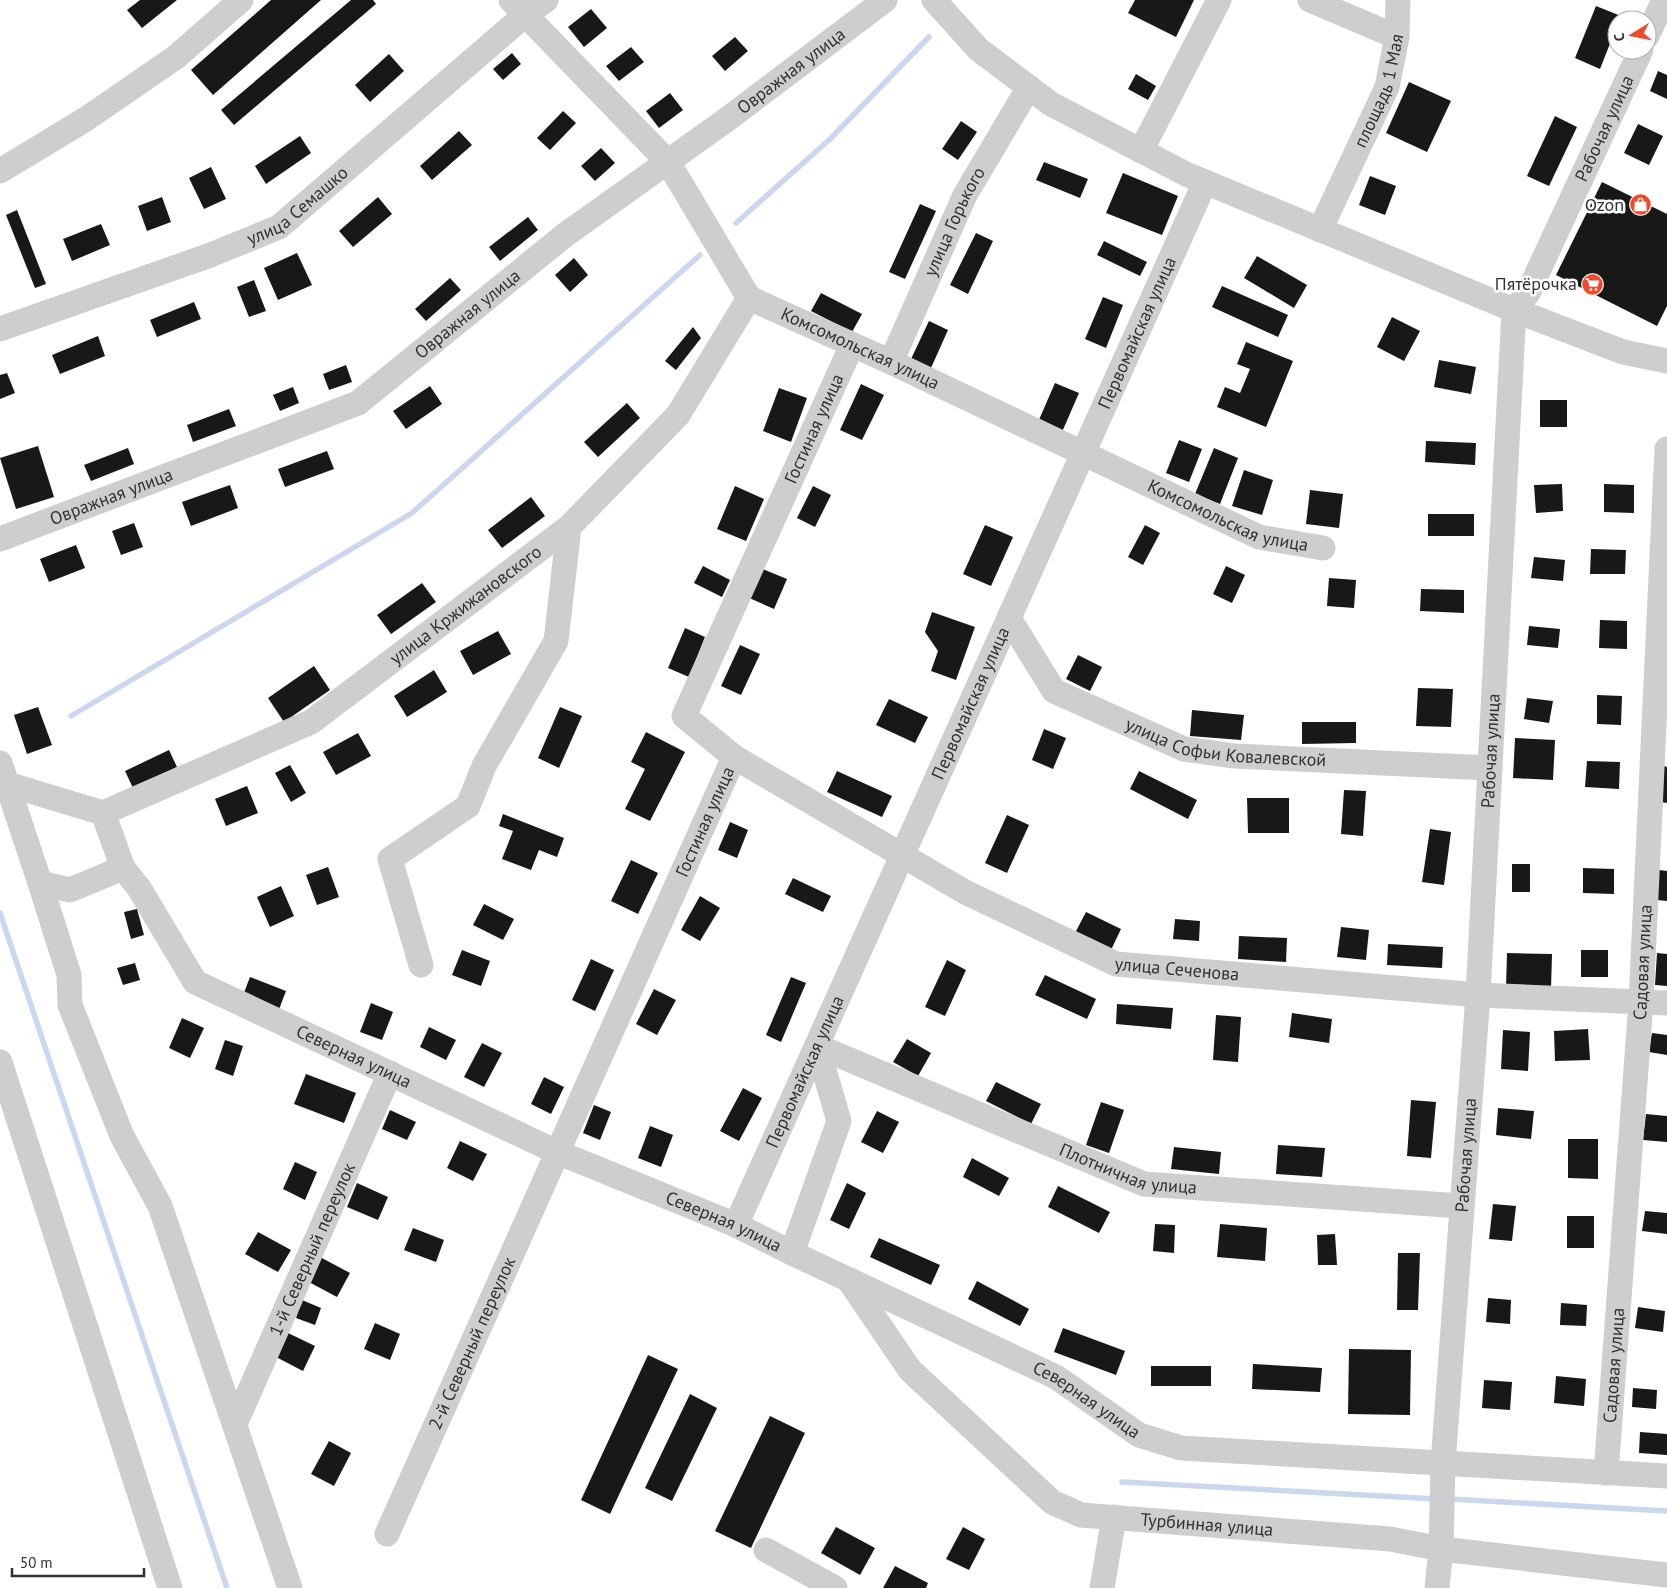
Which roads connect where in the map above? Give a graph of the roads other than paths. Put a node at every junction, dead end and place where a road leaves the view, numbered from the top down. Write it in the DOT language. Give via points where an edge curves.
graph roads {
  1 [pos="241,0"];
  2 [pos="546,0"];
  3 [pos="885,0"];
  4 [pos="934,0"];
  5 [pos="1219,0"];
  6 [pos="1310,0"];
  7 [pos="1398,0"];
  8 [pos="1664,0"];
  9 [pos="518,7"];
  10 [pos="1657,15"];
  11 [pos="1397,37"];
  12 [pos="1635,60"];
  13 [pos="1029,87"];
  14 [pos="1142,151"];
  15 [pos="668,162"];
  16 [pos="0,171"];
  17 [pos="1205,182"];
  18 [pos="1320,230"];
  19 [pos="748,298"];
  20 [pos="1514,310"];
  21 [pos="0,329"];
  22 [pos="852,345"];
  23 [pos="1667,361"];
  24 [pos="891,362"];
  25 [pos="1667,448"];
  26 [pos="1083,453"];
  27 [pos="569,527"];
  28 [pos="0,539"];
  29 [pos="1324,548"];
  30 [pos="1009,618"];
  31 [pos="734,757"];
  32 [pos="1490,768"];
  33 [pos="3,773"];
  34 [pos="103,813"];
  35 [pos="902,855"];
  36 [pos="123,868"];
  37 [pos="40,883"];
  38 [pos="421,965"];
  39 [pos="1478,995"];
  40 [pos="1641,1002"];
  41 [pos="1667,1003"];
  42 [pos="817,1046"];
  43 [pos="0,1062"];
  44 [pos="390,1073"];
  45 [pos="557,1152"];
  46 [pos="1461,1206"];
  47 [pos="736,1225"];
  48 [pos="792,1254"];
  49 [pos="848,1279"];
  50 [pos="235,1424"];
  51 [pos="1443,1472"];
  52 [pos="1606,1473"];
  53 [pos="1667,1476"];
  54 [pos="1114,1517"];
  55 [pos="387,1534"];
  56 [pos="1441,1538"];
  57 [pos="766,1550"];
  58 [pos="1667,1575"];
  59 [pos="170,1588"];
  60 [pos="290,1588"];
  61 [pos="835,1588"];
  62 [pos="1102,1588"];
  63 [pos="1437,1588"];
  1 -- 16 [label="street" via="176,56 86,119"];
  2 -- 9 [label="street, улица Семашко"];
  3 -- 15 [label="street, Овражная улица"];
  4 -- 13 [label="street" via="978,49"];
  5 -- 14 [label="street"];
  6 -- 11 [label="street, площадь 1 Мая"];
  7 -- 11 [label="street"];
  8 -- 10 [label="street"];
  9 -- 15 [label="street"];
  9 -- 21 [label="street, улица Семашко" via="279,227 208,256"];
  11 -- 18 [label="street, площадь 1 Мая" via="1387,87"];
  12 -- 20 [label="street, Рабочая улица" via="1528,293"];
  13 -- 14 [label="street" via="1051,104"];
  13 -- 24 [label="street, улица Горького" via="965,195"];
  14 -- 17 [label="street"];
  15 -- 19 [label="street"];
  15 -- 28 [label="street, Овражная улица" via="565,235 358,404"];
  17 -- 18 [label="street"];
  17 -- 26 [label="street, Первомайская улица"];
  18 -- 20 [label="street"];
  19 -- 22 [label="street, Комсомольская улица"];
  19 -- 27 [label="street, улица Кржижановского" via="678,415"];
  20 -- 23 [label="street" via="1623,352"];
  20 -- 32 [label="street, Рабочая улица"];
  22 -- 24 [label="street, Комсомольская улица"];
  22 -- 31 [label="street, Гостиная улица" via="684,716"];
  24 -- 26 [label="street, Комсомольская улица"];
  25 -- 40 [label="street, Садовая улица"];
  26 -- 29 [label="street, Комсомольская улица" via="1259,537"];
  26 -- 30 [label="street, Первомайская улица"];
  27 -- 34 [label="street, улица Кржижановского" via="311,722"];
  27 -- 38 [label="street" via="556,641 484,766 468,806 390,859"];
  30 -- 32 [label="street, улица Софьи Ковалевской" via="1054,691 1184,749 1234,756"];
  30 -- 35 [label="street, Первомайская улица"];
  31 -- 35 [label="street, улица Сеченова"];
  31 -- 45 [label="street, Гостиная улица"];
  32 -- 39 [label="street, Рабочая улица"];
  33 -- 34 [label="street"];
  33 -- 37 [label="street"];
  34 -- 36 [label="street, Северная улица"];
  35 -- 39 [label="street, улица Сеченова" via="965,892 1116,964"];
  35 -- 42 [label="street, Первомайская улица"];
  36 -- 37 [label="street" via="70,890"];
  36 -- 44 [label="street, Северная улица" via="140,888 194,982"];
  37 -- 50 [label="street" via="69,975 70,1005 122,1136 160,1206"];
  39 -- 40 [label="street, улица Сеченова"];
  39 -- 46 [label="street, Рабочая улица"];
  40 -- 41 [label="street, улица Сеченова"];
  40 -- 52 [label="street, Садовая улица"];
  42 -- 46 [label="street, Плотничная улица" via="1144,1184"];
  42 -- 47 [label="street, Первомайская улица"];
  42 -- 48 [label="street" via="839,1121"];
  43 -- 59 [label="street"];
  44 -- 45 [label="street, Северная улица"];
  44 -- 50 [label="street, 1-й Северный переулок"];
  45 -- 47 [label="street, Северная улица"];
  45 -- 55 [label="street, 2-й Северный переулок"];
  46 -- 51 [label="street, Рабочая улица"];
  47 -- 48 [label="street, Северная улица"];
  48 -- 49 [label="street, Северная улица"];
  49 -- 51 [label="street, Северная улица" via="1056,1376 1139,1435 1181,1448"];
  49 -- 54 [label="street, Турбинная улица" via="910,1370 1052,1502 1081,1515"];
  50 -- 60 [label="street"];
  51 -- 52 [label="street, Северная улица"];
  51 -- 56 [label="street, Рабочая улица"];
  52 -- 53 [label="street, Северная улица"];
  54 -- 56 [label="street, Турбинная улица" via="1390,1539"];
  54 -- 62 [label="street"];
  56 -- 58 [label="street, Турбинная улица"];
  56 -- 63 [label="street, Рабочая улица"];
  57 -- 61 [label="street"];
}
